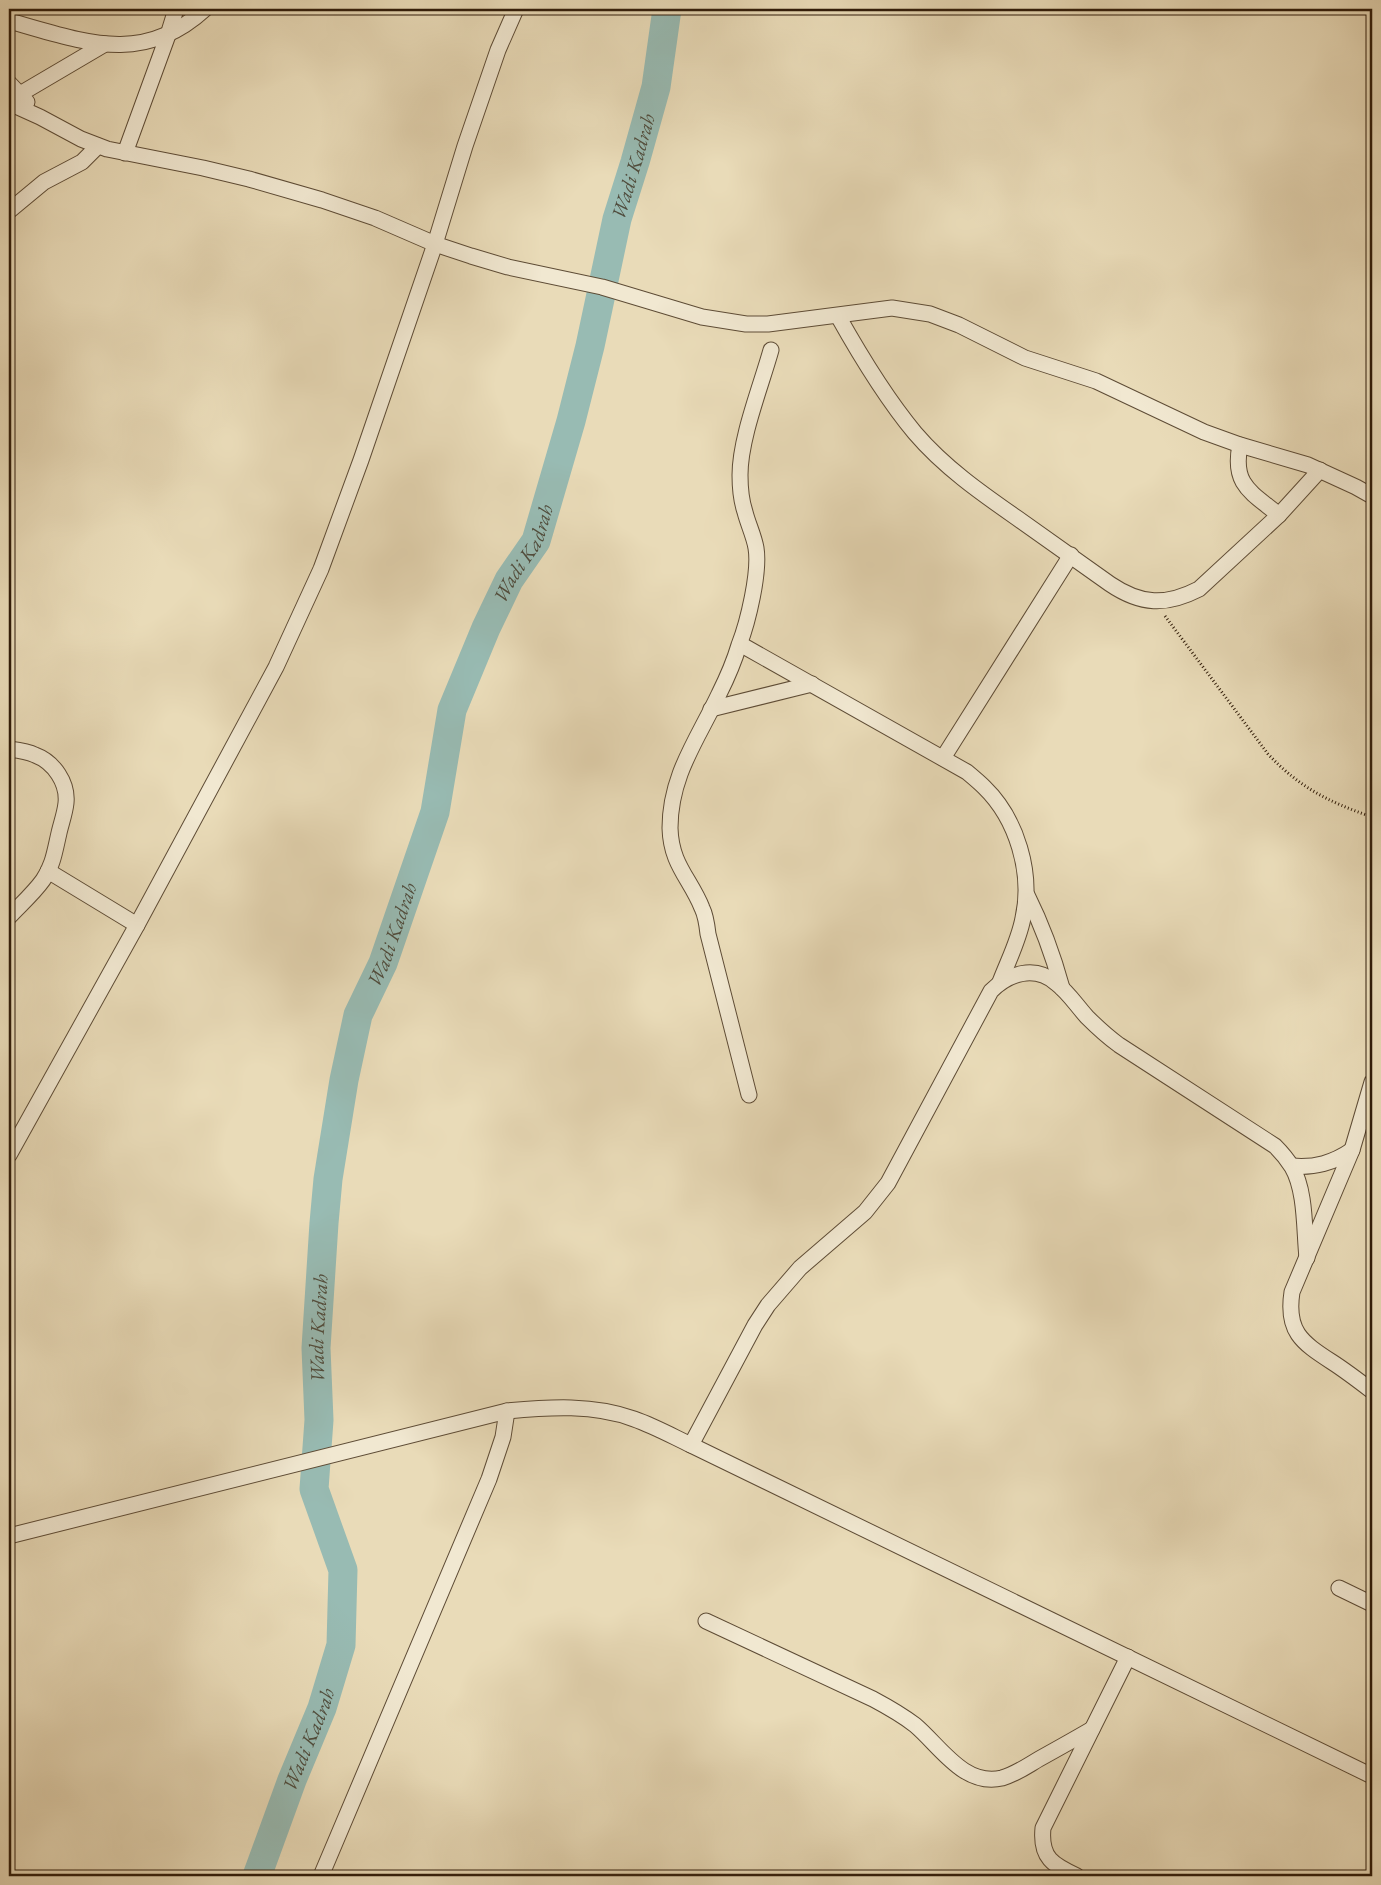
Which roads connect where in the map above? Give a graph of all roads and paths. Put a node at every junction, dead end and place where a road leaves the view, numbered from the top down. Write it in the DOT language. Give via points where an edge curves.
graph roads {
  1 [pos="176,9"];
  2 [pos="205,9"];
  3 [pos="516,9"];
  4 [pos="9,21"];
  5 [pos="168,35"];
  6 [pos="105,44"];
  7 [pos="9,83"];
  8 [pos="14,99"];
  9 [pos="98,146"];
  10 [pos="126,153"];
  11 [pos="9,211"];
  12 [pos="435,244"];
  13 [pos="838,316"];
  14 [pos="771,350"];
  15 [pos="1240,445"];
  16 [pos="1320,470"];
  17 [pos="1372,496"];
  18 [pos="1279,515"];
  19 [pos="1070,555"];
  20 [pos="1154,601"];
  21 [pos="740,644"];
  22 [pos="812,684"];
  23 [pos="712,709"];
  24 [pos="9,749"];
  25 [pos="943,758"];
  26 [pos="1372,817"];
  27 [pos="48,871"];
  28 [pos="1027,895"];
  29 [pos="9,917"];
  30 [pos="136,926"];
  31 [pos="1000,982"];
  32 [pos="1062,988"];
  33 [pos="1372,1082"];
  34 [pos="749,1095"];
  35 [pos="1372,1123"];
  36 [pos="1358,1132"];
  37 [pos="1352,1150"];
  38 [pos="9,1155"];
  39 [pos="1292,1166"];
  40 [pos="1307,1258"];
  41 [pos="1372,1391"];
  42 [pos="507,1411"];
  43 [pos="691,1444"];
  44 [pos="9,1536"];
  45 [pos="1339,1588"];
  46 [pos="1372,1604"];
  47 [pos="706,1621"];
  48 [pos="1128,1657"];
  49 [pos="1092,1729"];
  50 [pos="1372,1776"];
  51 [pos="321,1876"];
  52 [pos="1077,1876"];
  1 -- 5 [label="street"];
  2 -- 5 [label="street"];
  3 -- 12 [label="street" via="498,50"];
  4 -- 6 [label="street"];
  5 -- 6 [label="street" via="148,42"];
  5 -- 10 [label="street"];
  6 -- 8 [label="street"];
  7 -- 8 [label="street"];
  8 -- 9 [label="street" via="40,117"];
  9 -- 10 [label="street"];
  9 -- 11 [label="street" via="82,162 44,182"];
  10 -- 12 [label="street" via="203,168 322,200"];
  12 -- 13 [label="street" via="508,267 602,286 724,322 768,324"];
  12 -- 30 [label="street" via="321,569 276,667"];
  13 -- 15 [label="street" via="892,308 930,314 1025,358 1096,380 1204,432"];
  13 -- 19 [label="street" via="890,401 916,434 979,491"];
  14 -- 21 [label="street" via="742,456 741,492 757,562"];
  15 -- 16 [label="street"];
  15 -- 18 [label="street" via="1237,462 1244,484"];
  16 -- 17 [label="street"];
  16 -- 18 [label="street"];
  18 -- 20 [label="street" via="1199,590 1170,601"];
  19 -- 20 [label="street" via="1124,593"];
  19 -- 25 [label="street"];
  20 -- 26 [label="path" via="1281,767 1310,791"];
  21 -- 22 [label="street"];
  21 -- 23 [label="street"];
  22 -- 23 [label="street"];
  22 -- 25 [label="street"];
  23 -- 34 [label="street" via="694,740 679,778 670,829 676,860 703,910"];
  24 -- 27 [label="street" via="34,754 45,760 54,768 65,791 66,803"];
  25 -- 28 [label="street" via="967,772 1000,806 1020,848"];
  27 -- 29 [label="street" via="37,888"];
  27 -- 30 [label="street"];
  28 -- 31 [label="street" via="1024,918"];
  28 -- 32 [label="street" via="1053,956"];
  30 -- 38 [label="street"];
  31 -- 32 [label="street" via="1010,976 1034,973 1045,976"];
  31 -- 43 [label="street" via="991,991 888,1183 865,1212 800,1268 768,1305"];
  32 -- 39 [label="street" via="1108,1037 1269,1142"];
  33 -- 36 [label="street"];
  35 -- 36 [label="street"];
  36 -- 37 [label="street"];
  37 -- 39 [label="street" via="1321,1165"];
  37 -- 40 [label="street"];
  39 -- 40 [label="street" via="1301,1192"];
  40 -- 41 [label="street" via="1292,1292 1290,1307 1298,1337"];
  42 -- 43 [label="street" via="539,1408 602,1411 634,1419"];
  42 -- 44 [label="street"];
  42 -- 51 [label="street" via="503,1437 489,1479"];
  43 -- 48 [label="street"];
  45 -- 46 [label="street"];
  47 -- 49 [label="street" via="895,1711 969,1774 1000,1778 1015,1773"];
  48 -- 49 [label="street"];
  48 -- 50 [label="street"];
  49 -- 52 [label="street" via="1043,1828 1045,1853 1052,1863"];
}
